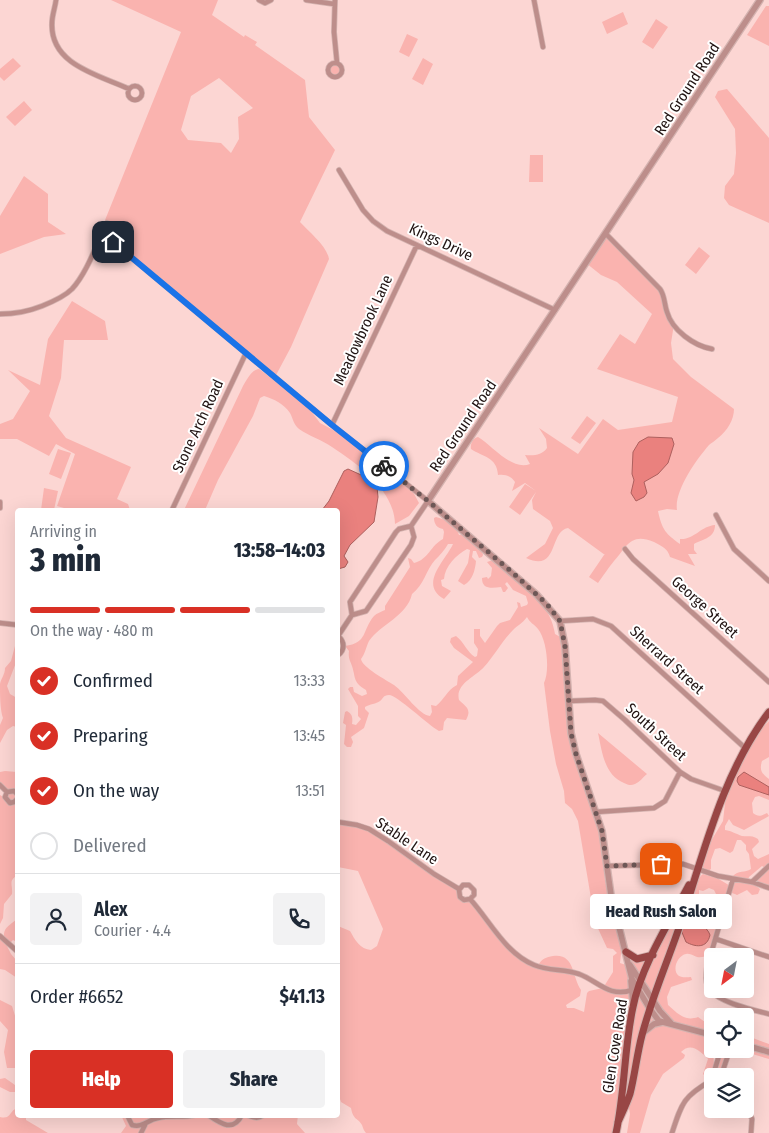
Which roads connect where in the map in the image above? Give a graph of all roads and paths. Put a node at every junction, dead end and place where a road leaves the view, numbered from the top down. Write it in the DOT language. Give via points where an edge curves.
graph roads {
  1 [pos="56,0"];
  2 [pos="259,0"];
  3 [pos="271,0"];
  4 [pos="306,0"];
  5 [pos="536,0"];
  6 [pos="760,0"];
  7 [pos="335,2"];
  8 [pos="543,47"];
  9 [pos="337,63"];
  10 [pos="129,89"];
  11 [pos="339,170"];
  12 [pos="107,223"];
  13 [pos="606,234"];
  14 [pos="100,236"];
  15 [pos="417,245"];
  16 [pos="555,310"];
  17 [pos="0,314"];
  18 [pos="712,349"];
  19 [pos="246,353"];
  20 [pos="332,425"];
  21 [pos="428,501"];
  22 [pos="0,502"];
  23 [pos="0,508"];
  24 [pos="173,508"];
  25 [pos="716,515"];
  26 [pos="411,526"];
  27 [pos="625,549"];
  28 [pos="769,581"];
  29 [pos="352,615"];
  30 [pos="560,621"];
  31 [pos="0,623"];
  32 [pos="15,625"];
  33 [pos="340,633"];
  34 [pos="340,640"];
  35 [pos="340,654"];
  36 [pos="769,682"];
  37 [pos="569,701"];
  38 [pos="769,712"];
  39 [pos="745,748"];
  40 [pos="680,772"];
  41 [pos="0,785"];
  42 [pos="726,791"];
  43 [pos="7,792"];
  44 [pos="15,792"];
  45 [pos="15,801"];
  46 [pos="596,812"];
  47 [pos="340,822"];
  48 [pos="607,866"];
  49 [pos="769,866"];
  50 [pos="697,869"];
  51 [pos="732,879"];
  52 [pos="752,882"];
  53 [pos="460,888"];
  54 [pos="769,888"];
  55 [pos="470,899"];
  56 [pos="0,936"];
  57 [pos="716,939"];
  58 [pos="15,949"];
  59 [pos="626,952"];
  60 [pos="653,955"];
  61 [pos="769,957"];
  62 [pos="628,961"];
  63 [pos="641,981"];
  64 [pos="635,990"];
  65 [pos="653,1000"];
  66 [pos="650,1010"];
  67 [pos="769,1014"];
  68 [pos="663,1022"];
  69 [pos="671,1023"];
  70 [pos="704,1033"];
  71 [pos="642,1034"];
  72 [pos="754,1048"];
  73 [pos="769,1052"];
  74 [pos="704,1085"];
  75 [pos="128,1118"];
  76 [pos="157,1118"];
  77 [pos="213,1118"];
  78 [pos="240,1118"];
  79 [pos="752,1118"];
  80 [pos="618,1122"];
  81 [pos="132,1125"];
  82 [pos="144,1125"];
  83 [pos="136,1133"];
  84 [pos="141,1133"];
  85 [pos="616,1133"];
  86 [pos="672,1133"];
  87 [pos="751,1133"];
  1 -- 10 [label="street" via="52,24 59,50 72,63"];
  2 -- 3 [label="street" via="265,3"];
  4 -- 7 [label="street"];
  5 -- 8 [label="street"];
  6 -- 13 [label="street, Red Ground Road"];
  7 -- 9 [label="street"];
  11 -- 15 [label="street, Kings Drive" via="358,204 373,221"];
  12 -- 14 [label="street"];
  13 -- 16 [label="street, Red Ground Road"];
  13 -- 18 [label="street" via="660,289 669,318 679,330 693,342"];
  14 -- 17 [label="street" via="78,281 64,295 26,313"];
  14 -- 19 [label="street" via="113,242"];
  15 -- 16 [label="street, Kings Drive"];
  15 -- 20 [label="street, Meadowbrook Lane"];
  16 -- 21 [label="street, Red Ground Road"];
  19 -- 20 [label="street"];
  19 -- 24 [label="street, Stone Arch Road"];
  20 -- 21 [label="street"];
  21 -- 26 [label="street"];
  21 -- 30 [label="street" via="536,594"];
  22 -- 23 [label="street"];
  25 -- 28 [label="street" via="734,549"];
  26 -- 29 [label="street" via="396,532 360,585 350,602"];
  26 -- 29 [label="street" via="414,537 411,545 366,610"];
  27 -- 36 [label="street, George Street"];
  29 -- 33 [label="street"];
  30 -- 37 [label="street"];
  30 -- 39 [label="street, Sherrard Street" via="593,619 611,626"];
  31 -- 32 [label="street"];
  34 -- 35 [label="street" via="343,645"];
  37 -- 40 [label="street, South Street" via="603,701"];
  37 -- 46 [label="street" via="576,754"];
  38 -- 39 [label="main road, Glen Cove Road"];
  39 -- 42 [label="main road, Glen Cove Road"];
  40 -- 42 [label="street, South Street"];
  40 -- 46 [label="street" via="664,801 654,808"];
  41 -- 43 [label="street"];
  42 -- 50 [label="main road, Glen Cove Road"];
  43 -- 44 [label="street"];
  43 -- 45 [label="street" via="8,802"];
  46 -- 48 [label="street"];
  47 -- 53 [label="street, Stable Lane" via="369,830"];
  48 -- 50 [label="street" via="683,864"];
  48 -- 59 [label="street"];
  49 -- 52 [label="street"];
  50 -- 51 [label="street"];
  50 -- 60 [label="main road, Glen Cove Road"];
  50 -- 65 [label="main road, Glen Cove Road"];
  51 -- 52 [label="street"];
  51 -- 57 [label="street"];
  52 -- 54 [label="street"];
  53 -- 55 [label="street, Stable Lane" via="461,898"];
  53 -- 55 [label="street, Stable Lane" via="466,884 471,886 474,892"];
  55 -- 64 [label="street, Stable Lane" via="504,941 530,963 579,974 614,992"];
  56 -- 58 [label="street"];
  57 -- 61 [label="street"];
  57 -- 67 [label="street" via="706,974 710,990 721,998"];
  59 -- 60 [label="main road" via="637,959"];
  59 -- 62 [label="street"];
  60 -- 63 [label="main road, Glen Cove Road"];
  62 -- 63 [label="street"];
  62 -- 64 [label="street"];
  63 -- 64 [label="main road, Glen Cove Road"];
  63 -- 65 [label="street"];
  64 -- 66 [label="street"];
  64 -- 80 [label="main road, Glen Cove Road"];
  65 -- 66 [label="main road, Glen Cove Road"];
  65 -- 69 [label="street"];
  66 -- 68 [label="street"];
  66 -- 71 [label="main road, Glen Cove Road"];
  68 -- 69 [label="street"];
  68 -- 71 [label="street" via="654,1024"];
  69 -- 70 [label="street"];
  71 -- 80 [label="main road, Glen Cove Road" via="630,1095"];
  72 -- 73 [label="street"];
  74 -- 86 [label="street" via="686,1098"];
  75 -- 81 [label="street"];
  76 -- 82 [label="street"];
  77 -- 78 [label="street" via="232,1125"];
  79 -- 87 [label="street"];
  80 -- 85 [label="main road, Glen Cove Road"];
  81 -- 82 [label="street"];
  81 -- 83 [label="street"];
  82 -- 84 [label="street"];
}
